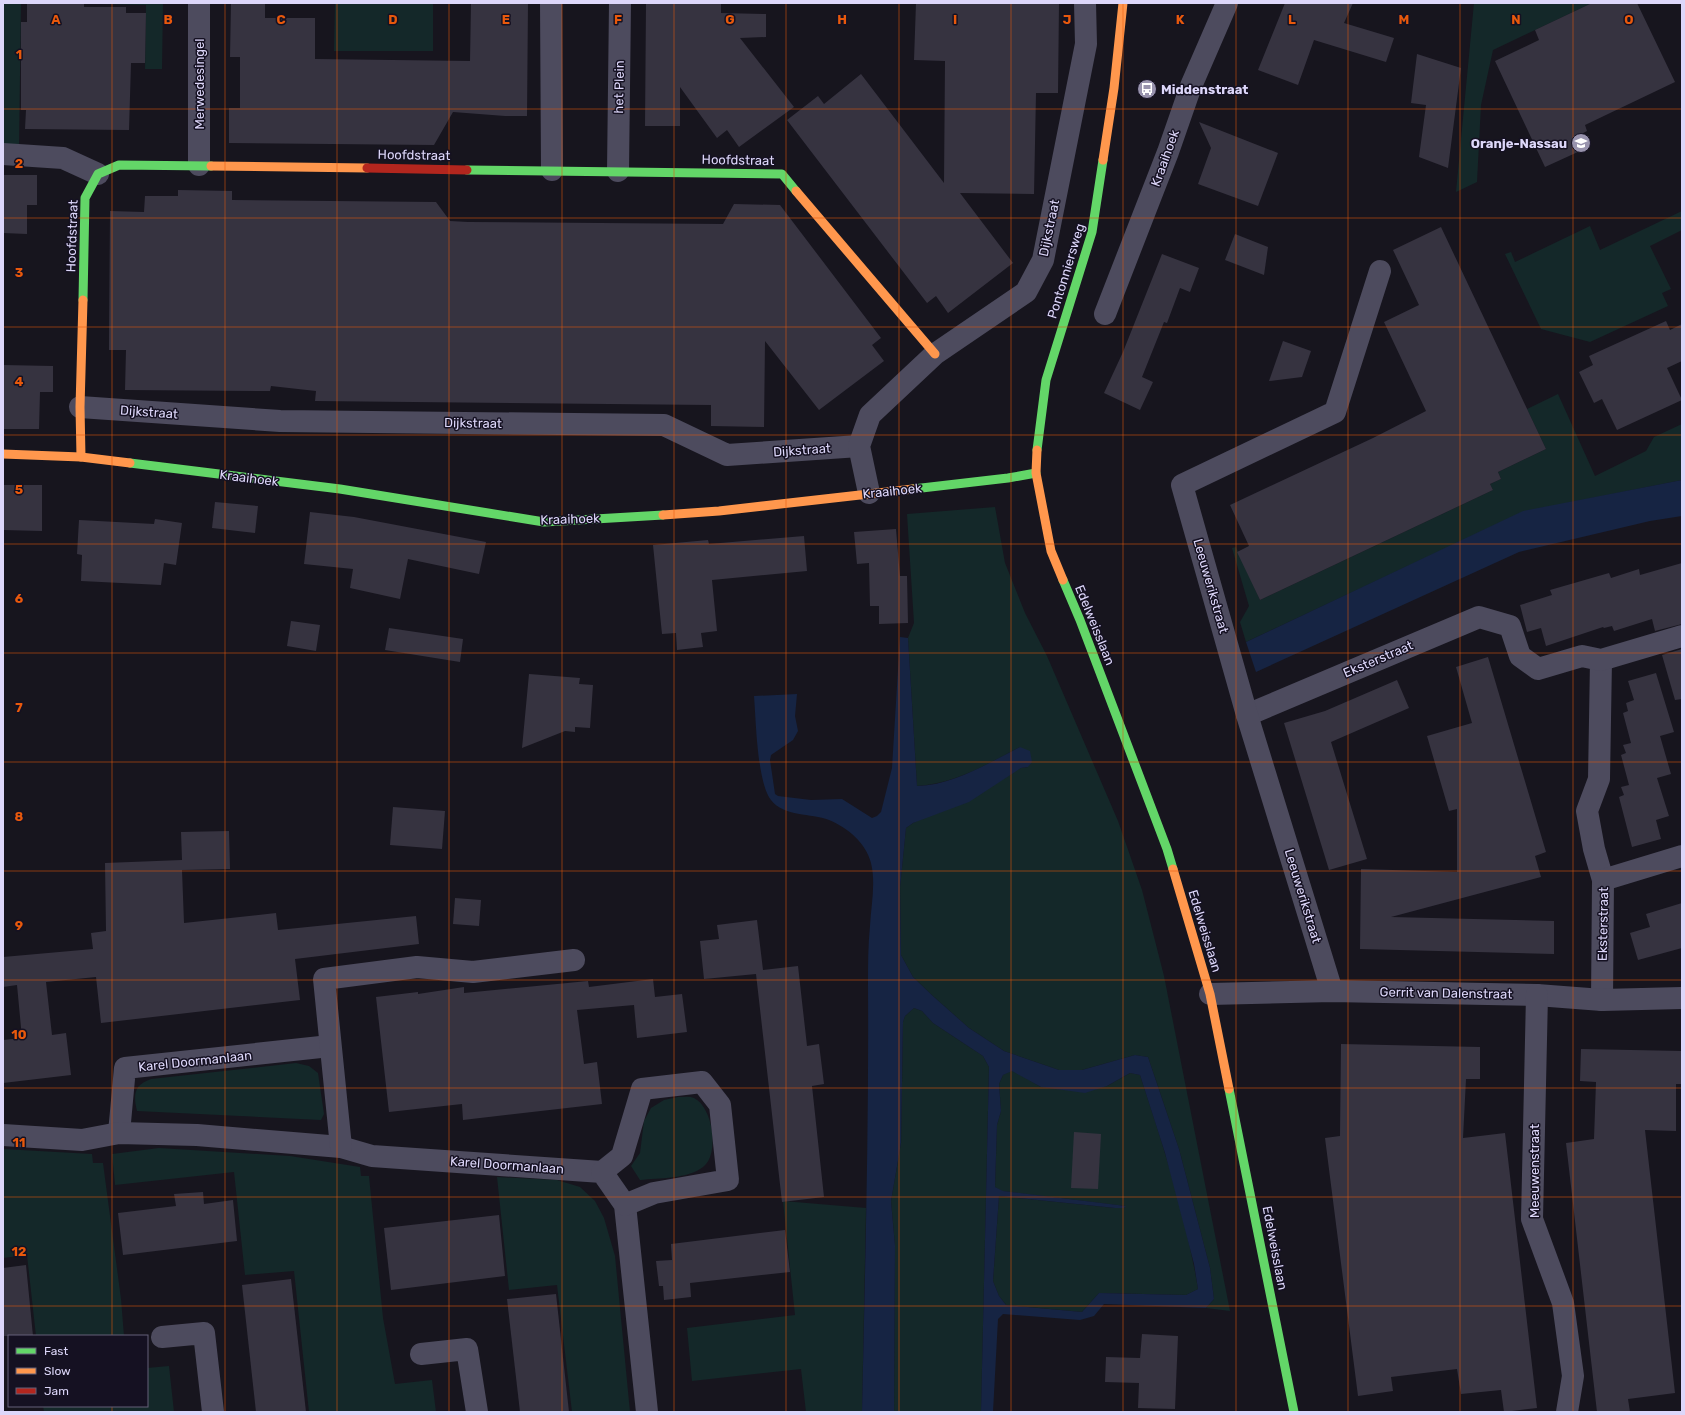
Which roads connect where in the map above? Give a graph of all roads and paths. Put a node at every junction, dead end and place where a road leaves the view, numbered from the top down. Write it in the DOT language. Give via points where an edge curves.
graph roads {
  1 [pos="199,3"];
  2 [pos="551,3"];
  3 [pos="620,3"];
  4 [pos="1085,3"];
  5 [pos="1123,3"];
  6 [pos="1227,3"];
  7 [pos="3,154"];
  8 [pos="199,165"];
  9 [pos="552,170"];
  10 [pos="618,171"];
  11 [pos="98,174"];
  12 [pos="1380,271"];
  13 [pos="1105,314"];
  14 [pos="935,354"];
  15 [pos="80,407"];
  16 [pos="859,446"];
  17 [pos="3,454"];
  18 [pos="81,458"];
  19 [pos="1036,473"];
  20 [pos="869,493"];
  21 [pos="1682,636"];
  22 [pos="1601,660"];
  23 [pos="1248,715"];
  24 [pos="1682,856"];
  25 [pos="1603,880"];
  26 [pos="574,960"];
  27 [pos="1332,991"];
  28 [pos="1210,994"];
  29 [pos="1537,995"];
  30 [pos="1682,998"];
  31 [pos="1602,1000"];
  32 [pos="330,1046"];
  33 [pos="119,1133"];
  34 [pos="3,1135"];
  35 [pos="341,1147"];
  36 [pos="602,1172"];
  37 [pos="625,1205"];
  38 [pos="162,1337"];
  39 [pos="421,1354"];
  40 [pos="213,1412"];
  41 [pos="477,1412"];
  42 [pos="647,1412"];
  43 [pos="1294,1412"];
  44 [pos="1567,1412"];
  1 -- 8 [label="street, Merwedesingel"];
  2 -- 9 [label="street"];
  3 -- 10 [label="street, het Plein"];
  4 -- 14 [label="street, Dijkstraat" via="1086,44 1043,260 1026,292"];
  5 -- 19 [label="street, Pontonniersweg" via="1114,88 1092,232 1046,380 1037,442"];
  6 -- 13 [label="street, Kraaihoek" via="1191,86"];
  7 -- 11 [label="street" via="63,158"];
  8 -- 9 [label="street, Hoofdstraat"];
  8 -- 11 [label="street, Hoofdstraat" via="119,165"];
  9 -- 10 [label="street, Hoofdstraat"];
  10 -- 14 [label="street, Hoofdstraat" via="782,174"];
  11 -- 15 [label="street, Hoofdstraat" via="85,198"];
  12 -- 23 [label="street, Leeuwerikstraat" via="1335,412 1182,485"];
  14 -- 16 [label="street, Dijkstraat" via="870,415"];
  15 -- 16 [label="street, Dijkstraat" via="280,421 664,425 727,455"];
  15 -- 18 [label="street, Hoofdstraat"];
  16 -- 20 [label="street"];
  17 -- 18 [label="street, Kraaihoek"];
  18 -- 20 [label="street, Kraaihoek" via="340,489 544,522 719,511"];
  19 -- 20 [label="street, Kraaihoek"];
  19 -- 28 [label="street, Edelweisslaan" via="1051,551 1167,849"];
  21 -- 22 [label="street"];
  22 -- 23 [label="street, Eksterstraat" via="1582,656 1538,669 1520,656 1510,626 1479,617"];
  22 -- 25 [label="street, Eksterstraat" via="1599,779 1587,811"];
  23 -- 27 [label="street, Leeuwerikstraat"];
  24 -- 25 [label="street"];
  25 -- 31 [label="street, Eksterstraat"];
  26 -- 32 [label="street" via="473,972 417,967 324,979"];
  27 -- 28 [label="street, Gerrit van Dalenstraat"];
  27 -- 29 [label="street, Gerrit van Dalenstraat"];
  28 -- 43 [label="street, Edelweisslaan"];
  29 -- 31 [label="street, Gerrit van Dalenstraat"];
  29 -- 44 [label="street, Meeuwenstraat" via="1532,1219 1563,1303 1574,1376"];
  30 -- 31 [label="street, Gerrit van Dalenstraat"];
  32 -- 33 [label="street, Karel Doormanlaan" via="125,1068"];
  32 -- 35 [label="street"];
  33 -- 34 [label="street, Karel Doormanlaan" via="82,1140"];
  33 -- 35 [label="street, Karel Doormanlaan" via="198,1134"];
  35 -- 36 [label="street, Karel Doormanlaan" via="372,1156"];
  36 -- 37 [label="street"];
  36 -- 37 [label="street" via="622,1156 642,1089 702,1082 720,1105 728,1180 654,1193"];
  37 -- 42 [label="street"];
  38 -- 40 [label="street" via="204,1333"];
  39 -- 41 [label="street" via="467,1349"];
}
